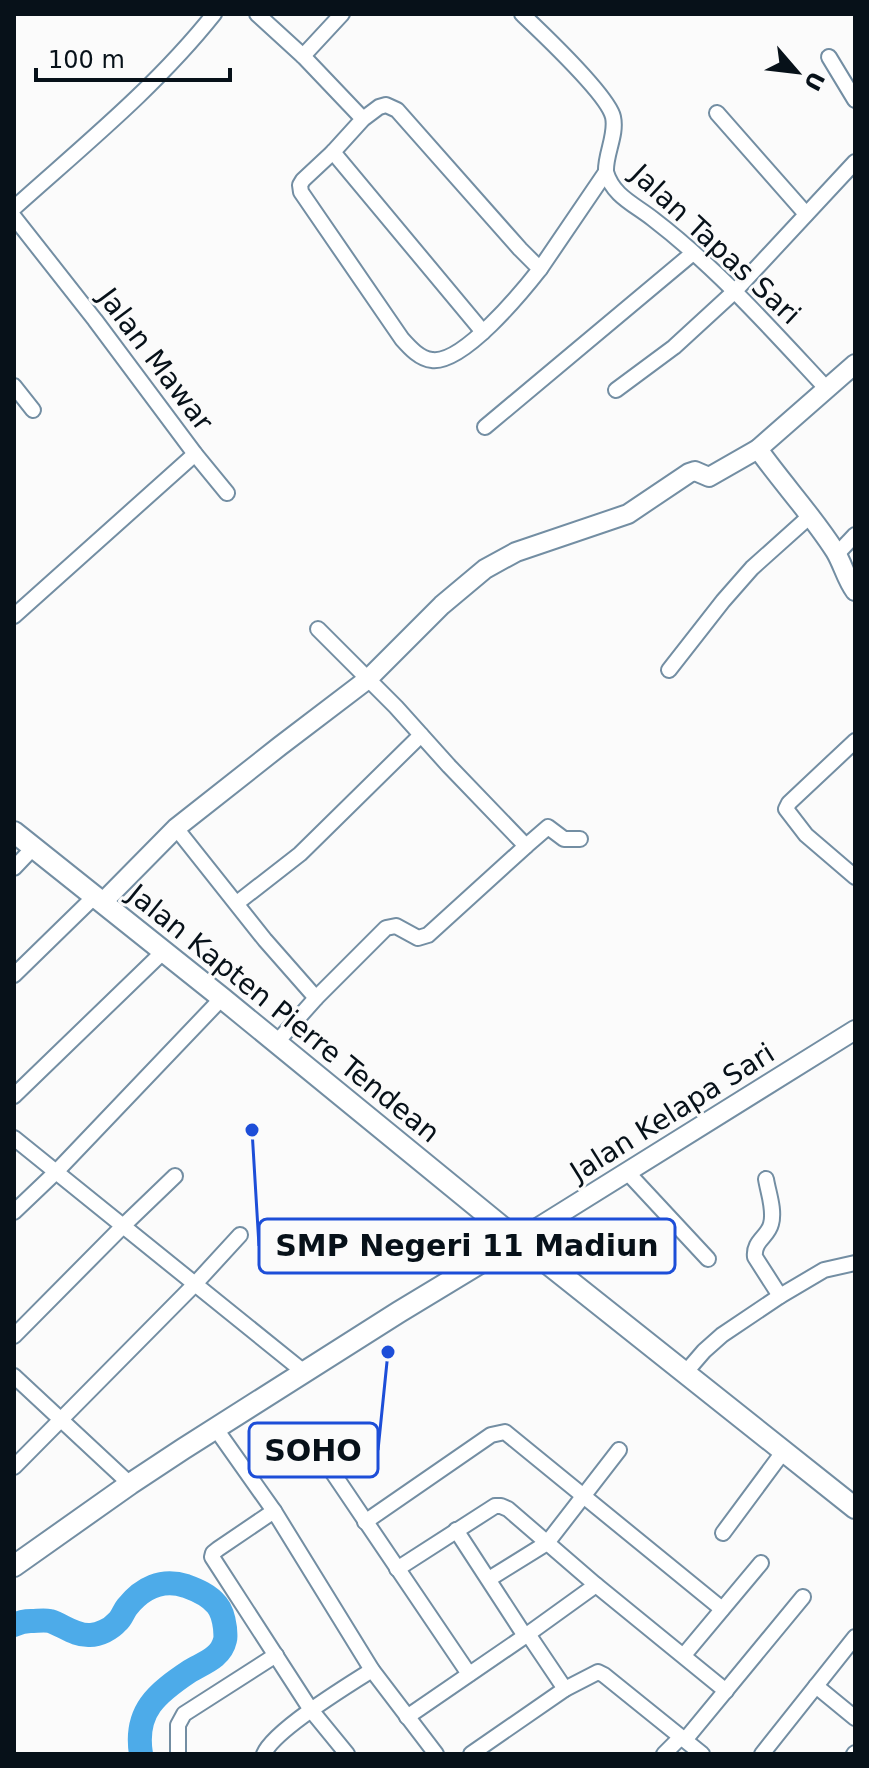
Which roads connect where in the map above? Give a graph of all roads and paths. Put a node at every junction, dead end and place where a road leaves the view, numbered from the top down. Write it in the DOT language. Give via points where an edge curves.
graph roads {
  1 [pos="214,14"];
  2 [pos="257,14"];
  3 [pos="342,14"];
  4 [pos="522,14"];
  5 [pos="303,56"];
  6 [pos="829,57"];
  7 [pos="855,100"];
  8 [pos="717,113"];
  9 [pos="363,119"];
  10 [pos="333,152"];
  11 [pos="855,162"];
  12 [pos="606,172"];
  13 [pos="14,208"];
  14 [pos="806,214"];
  15 [pos="14,217"];
  16 [pos="693,253"];
  17 [pos="540,269"];
  18 [pos="735,291"];
  19 [pos="483,332"];
  20 [pos="855,364"];
  21 [pos="14,386"];
  22 [pos="826,388"];
  23 [pos="616,390"];
  24 [pos="33,410"];
  25 [pos="485,427"];
  26 [pos="758,449"];
  27 [pos="195,454"];
  28 [pos="227,493"];
  29 [pos="810,516"];
  30 [pos="855,535"];
  31 [pos="837,554"];
  32 [pos="854,586"];
  33 [pos="14,616"];
  34 [pos="318,629"];
  35 [pos="669,670"];
  36 [pos="368,679"];
  37 [pos="421,735"];
  38 [pos="855,741"];
  39 [pos="176,828"];
  40 [pos="14,832"];
  41 [pos="580,839"];
  42 [pos="526,846"];
  43 [pos="33,848"];
  44 [pos="14,868"];
  45 [pos="855,877"];
  46 [pos="99,899"];
  47 [pos="237,903"];
  48 [pos="164,951"];
  49 [pos="14,975"];
  50 [pos="222,998"];
  51 [pos="316,998"];
  52 [pos="855,1030"];
  53 [pos="276,1043"];
  54 [pos="14,1096"];
  55 [pos="14,1138"];
  56 [pos="56,1172"];
  57 [pos="628,1173"];
  58 [pos="175,1176"];
  59 [pos="766,1179"];
  60 [pos="14,1212"];
  61 [pos="124,1225"];
  62 [pos="240,1235"];
  63 [pos="518,1240"];
  64 [pos="708,1259"];
  65 [pos="853,1268"];
  66 [pos="195,1284"];
  67 [pos="780,1296"];
  68 [pos="14,1336"];
  69 [pos="304,1372"];
  70 [pos="685,1373"];
  71 [pos="14,1376"];
  72 [pos="61,1419"];
  73 [pos="216,1429"];
  74 [pos="619,1450"];
  75 [pos="783,1452"];
  76 [pos="14,1467"];
  77 [pos="331,1470"];
  78 [pos="130,1484"];
  79 [pos="583,1497"];
  80 [pos="855,1508"];
  81 [pos="274,1511"];
  82 [pos="365,1522"];
  83 [pos="456,1530"];
  84 [pos="723,1533"];
  85 [pos="547,1543"];
  86 [pos="761,1563"];
  87 [pos="14,1566"];
  88 [pos="397,1569"];
  89 [pos="489,1579"];
  90 [pos="596,1585"];
  91 [pos="803,1597"];
  92 [pos="722,1609"];
  93 [pos="527,1635"];
  94 [pos="855,1638"];
  95 [pos="276,1655"];
  96 [pos="684,1655"];
  97 [pos="372,1670"];
  98 [pos="469,1674"];
  99 [pos="816,1686"];
  100 [pos="565,1689"];
  101 [pos="726,1691"];
  102 [pos="311,1710"];
  103 [pos="407,1717"];
  104 [pos="855,1718"];
  105 [pos="683,1739"];
  106 [pos="178,1754"];
  107 [pos="264,1754"];
  108 [pos="347,1754"];
  109 [pos="436,1754"];
  110 [pos="471,1754"];
  111 [pos="664,1754"];
  112 [pos="702,1754"];
  113 [pos="762,1754"];
  1 -- 13 [label="street" via="152,85"];
  2 -- 5 [label="street"];
  3 -- 5 [label="street"];
  4 -- 12 [label="street" via="611,111 614,126"];
  5 -- 9 [label="street"];
  6 -- 7 [label="street"];
  8 -- 14 [label="street"];
  9 -- 10 [label="street"];
  9 -- 17 [label="street" via="386,105 397,110"];
  10 -- 19 [label="street"];
  10 -- 19 [label="street" via="303,180 301,192 402,339 436,361"];
  11 -- 14 [label="street"];
  12 -- 16 [label="street, Jalan Tapas Sari" via="613,189"];
  12 -- 17 [label="street"];
  14 -- 18 [label="street"];
  15 -- 27 [label="street, Jalan Mawar"];
  16 -- 18 [label="street, Jalan Tapas Sari"];
  16 -- 25 [label="street"];
  17 -- 19 [label="street"];
  18 -- 22 [label="street, Jalan Tapas Sari"];
  18 -- 23 [label="street" via="674,347"];
  20 -- 22 [label="street"];
  21 -- 24 [label="street"];
  22 -- 26 [label="street"];
  26 -- 29 [label="street"];
  26 -- 36 [label="street" via="709,477 689,473 628,514 516,552 485,569"];
  27 -- 28 [label="street"];
  27 -- 33 [label="street, Jalan Mawar"];
  29 -- 31 [label="street"];
  29 -- 35 [label="street" via="752,568"];
  30 -- 31 [label="street"];
  31 -- 32 [label="street"];
  34 -- 36 [label="street"];
  36 -- 37 [label="street"];
  36 -- 39 [label="street"];
  37 -- 42 [label="street"];
  37 -- 47 [label="street" via="300,854"];
  38 -- 45 [label="street" via="786,809 806,835"];
  39 -- 46 [label="street"];
  39 -- 47 [label="street"];
  40 -- 43 [label="main road, Jalan Kapten Pierre Tendean"];
  41 -- 42 [label="street" via="564,839 548,827"];
  42 -- 51 [label="street" via="428,935 418,938 396,926 386,928"];
  43 -- 44 [label="street"];
  43 -- 46 [label="main road, Jalan Kapten Pierre Tendean"];
  46 -- 48 [label="main road, Jalan Kapten Pierre Tendean"];
  46 -- 49 [label="street"];
  47 -- 51 [label="street"];
  48 -- 50 [label="main road, Jalan Kapten Pierre Tendean"];
  48 -- 54 [label="street"];
  50 -- 53 [label="main road, Jalan Kapten Pierre Tendean"];
  50 -- 56 [label="street"];
  51 -- 53 [label="street"];
  52 -- 57 [label="street, Jalan Kelapa Sari"];
  53 -- 63 [label="main road, Jalan Kapten Pierre Tendean"];
  55 -- 56 [label="street"];
  56 -- 60 [label="street"];
  56 -- 61 [label="street"];
  57 -- 63 [label="street, Jalan Kelapa Sari"];
  57 -- 64 [label="street"];
  58 -- 61 [label="street"];
  59 -- 67 [label="street" via="772,1222 754,1251"];
  61 -- 66 [label="street"];
  61 -- 68 [label="street"];
  62 -- 66 [label="street"];
  63 -- 69 [label="main road"];
  63 -- 70 [label="main road, Jalan Kapten Pierre Tendean"];
  65 -- 67 [label="street" via="824,1270"];
  66 -- 69 [label="street"];
  66 -- 72 [label="street"];
  67 -- 70 [label="street" via="722,1335"];
  69 -- 73 [label="main road"];
  70 -- 75 [label="main road, Jalan Kapten Pierre Tendean"];
  71 -- 72 [label="street"];
  72 -- 76 [label="street"];
  72 -- 78 [label="street"];
  73 -- 78 [label="main road"];
  73 -- 81 [label="street"];
  74 -- 79 [label="street"];
  75 -- 80 [label="main road, Jalan Kapten Pierre Tendean"];
  75 -- 84 [label="street"];
  77 -- 82 [label="street"];
  78 -- 87 [label="main road"];
  79 -- 82 [label="street" via="505,1432 491,1435"];
  79 -- 85 [label="street"];
  79 -- 92 [label="street"];
  81 -- 95 [label="street" via="212,1555"];
  81 -- 97 [label="street"];
  82 -- 88 [label="street"];
  83 -- 85 [label="street" via="501,1506"];
  83 -- 88 [label="street"];
  83 -- 89 [label="street"];
  85 -- 89 [label="street"];
  85 -- 90 [label="street"];
  86 -- 92 [label="street"];
  88 -- 98 [label="street"];
  89 -- 93 [label="street"];
  90 -- 93 [label="street"];
  90 -- 96 [label="street"];
  91 -- 101 [label="street"];
  92 -- 96 [label="street"];
  93 -- 98 [label="street"];
  93 -- 100 [label="street"];
  94 -- 99 [label="street"];
  95 -- 102 [label="street"];
  95 -- 106 [label="street" via="184,1714 178,1725"];
  96 -- 101 [label="street"];
  97 -- 102 [label="street"];
  97 -- 103 [label="street"];
  98 -- 103 [label="street"];
  99 -- 104 [label="street"];
  99 -- 113 [label="street"];
  100 -- 105 [label="street" via="601,1673"];
  100 -- 110 [label="street"];
  101 -- 105 [label="street"];
  102 -- 107 [label="street"];
  102 -- 108 [label="street"];
  103 -- 109 [label="street"];
  105 -- 111 [label="street"];
  105 -- 112 [label="street"];
}
